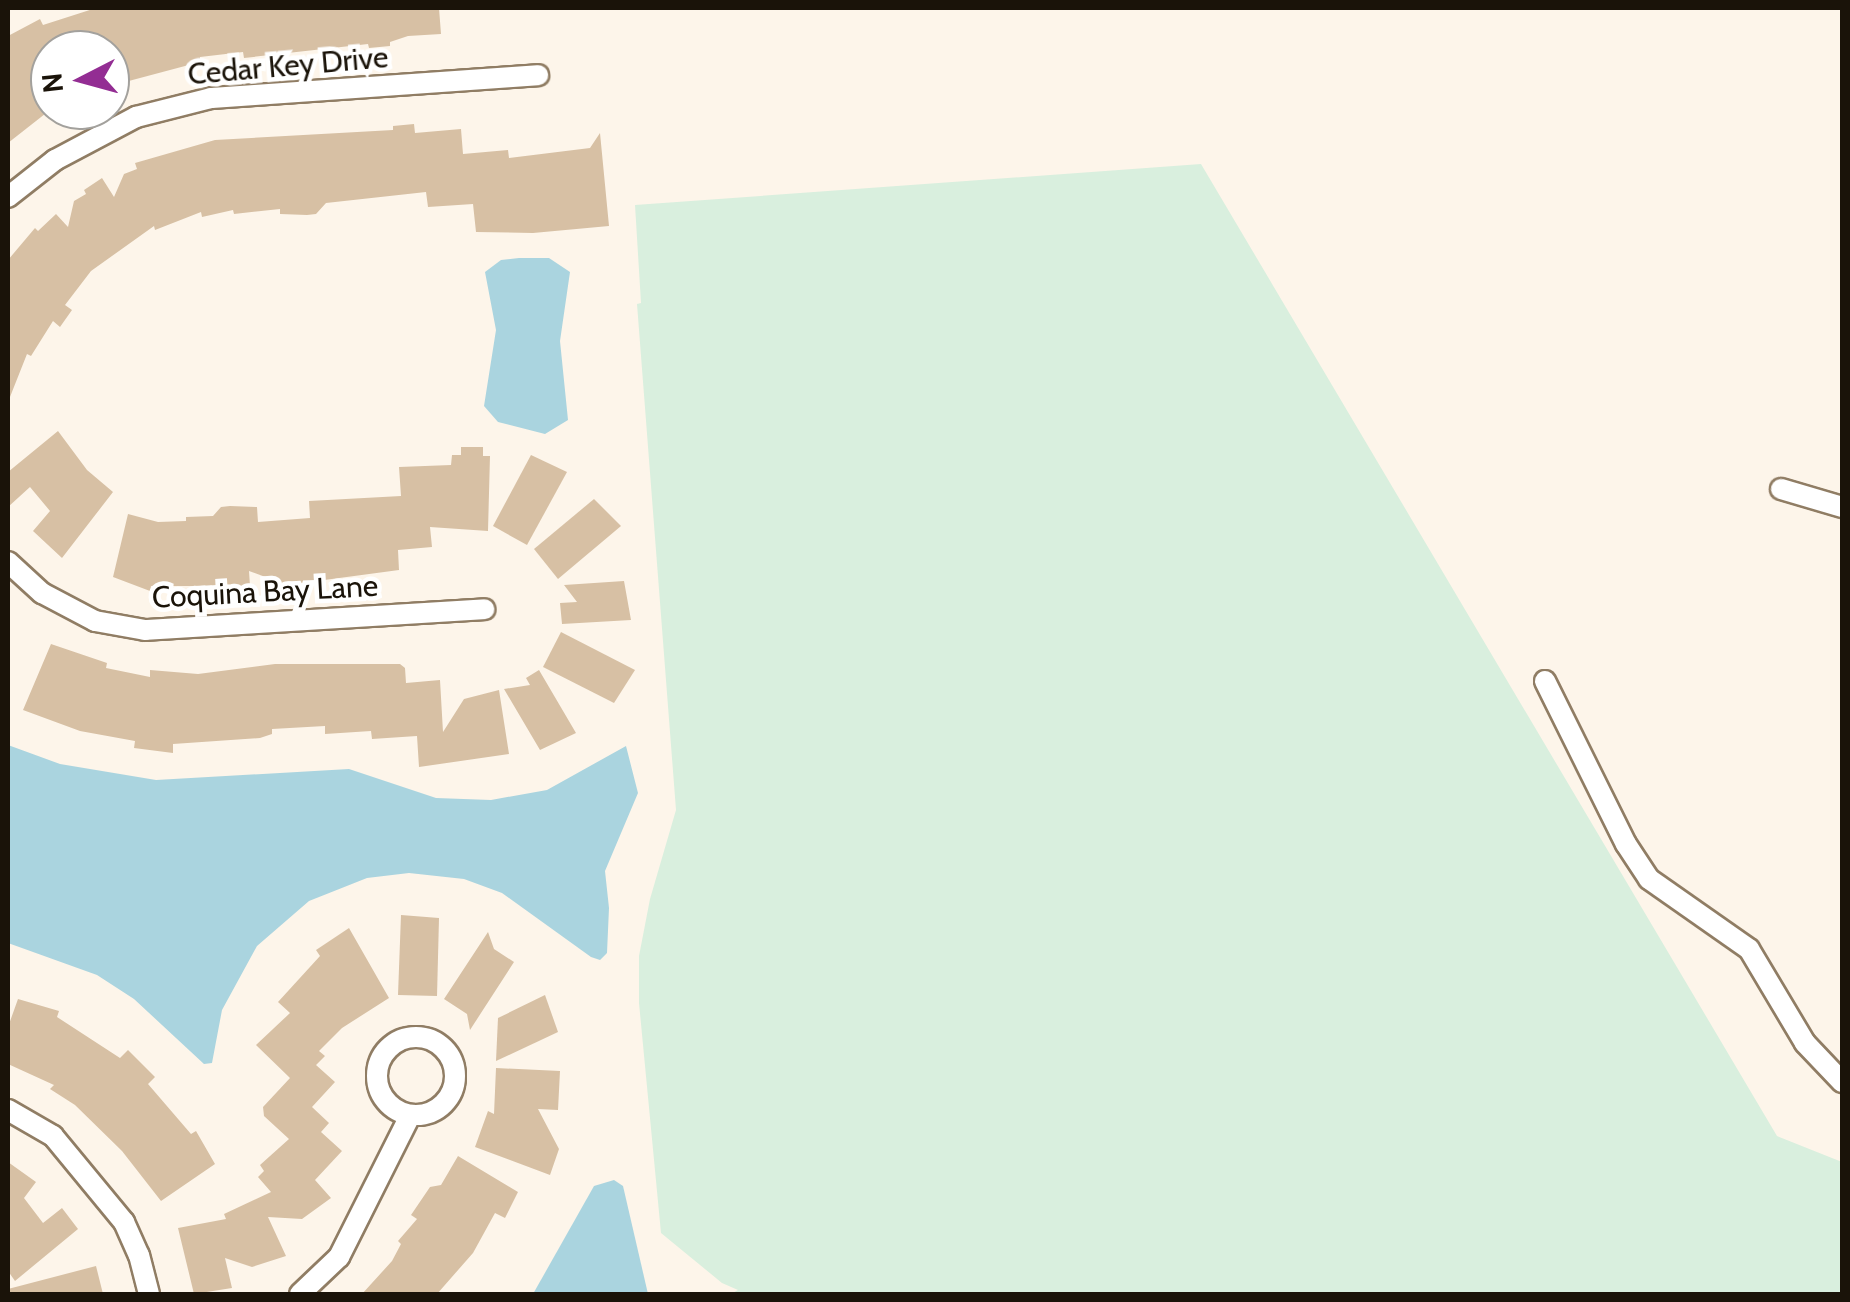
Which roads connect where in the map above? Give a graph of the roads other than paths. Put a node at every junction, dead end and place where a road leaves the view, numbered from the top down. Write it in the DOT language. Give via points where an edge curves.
graph roads {
  1 [pos="538,76"];
  2 [pos="8,197"];
  3 [pos="1781,489"];
  4 [pos="1842,507"];
  5 [pos="8,562"];
  6 [pos="484,610"];
  7 [pos="1545,681"];
  8 [pos="1842,1082"];
  9 [pos="8,1110"];
  10 [pos="410,1116"];
  11 [pos="149,1294"];
  12 [pos="300,1294"];
  1 -- 2 [label="street, Cedar Key Drive" via="210,98 136,116 55,160"];
  3 -- 4 [label="street"];
  5 -- 6 [label="street, Coquina Bay Lane" via="42,593 95,622 145,630"];
  7 -- 8 [label="street" via="1649,878 1750,949 1805,1043"];
  9 -- 11 [label="street" via="53,1136 124,1222"];
  10 -- 12 [label="street" via="339,1257"];
}
